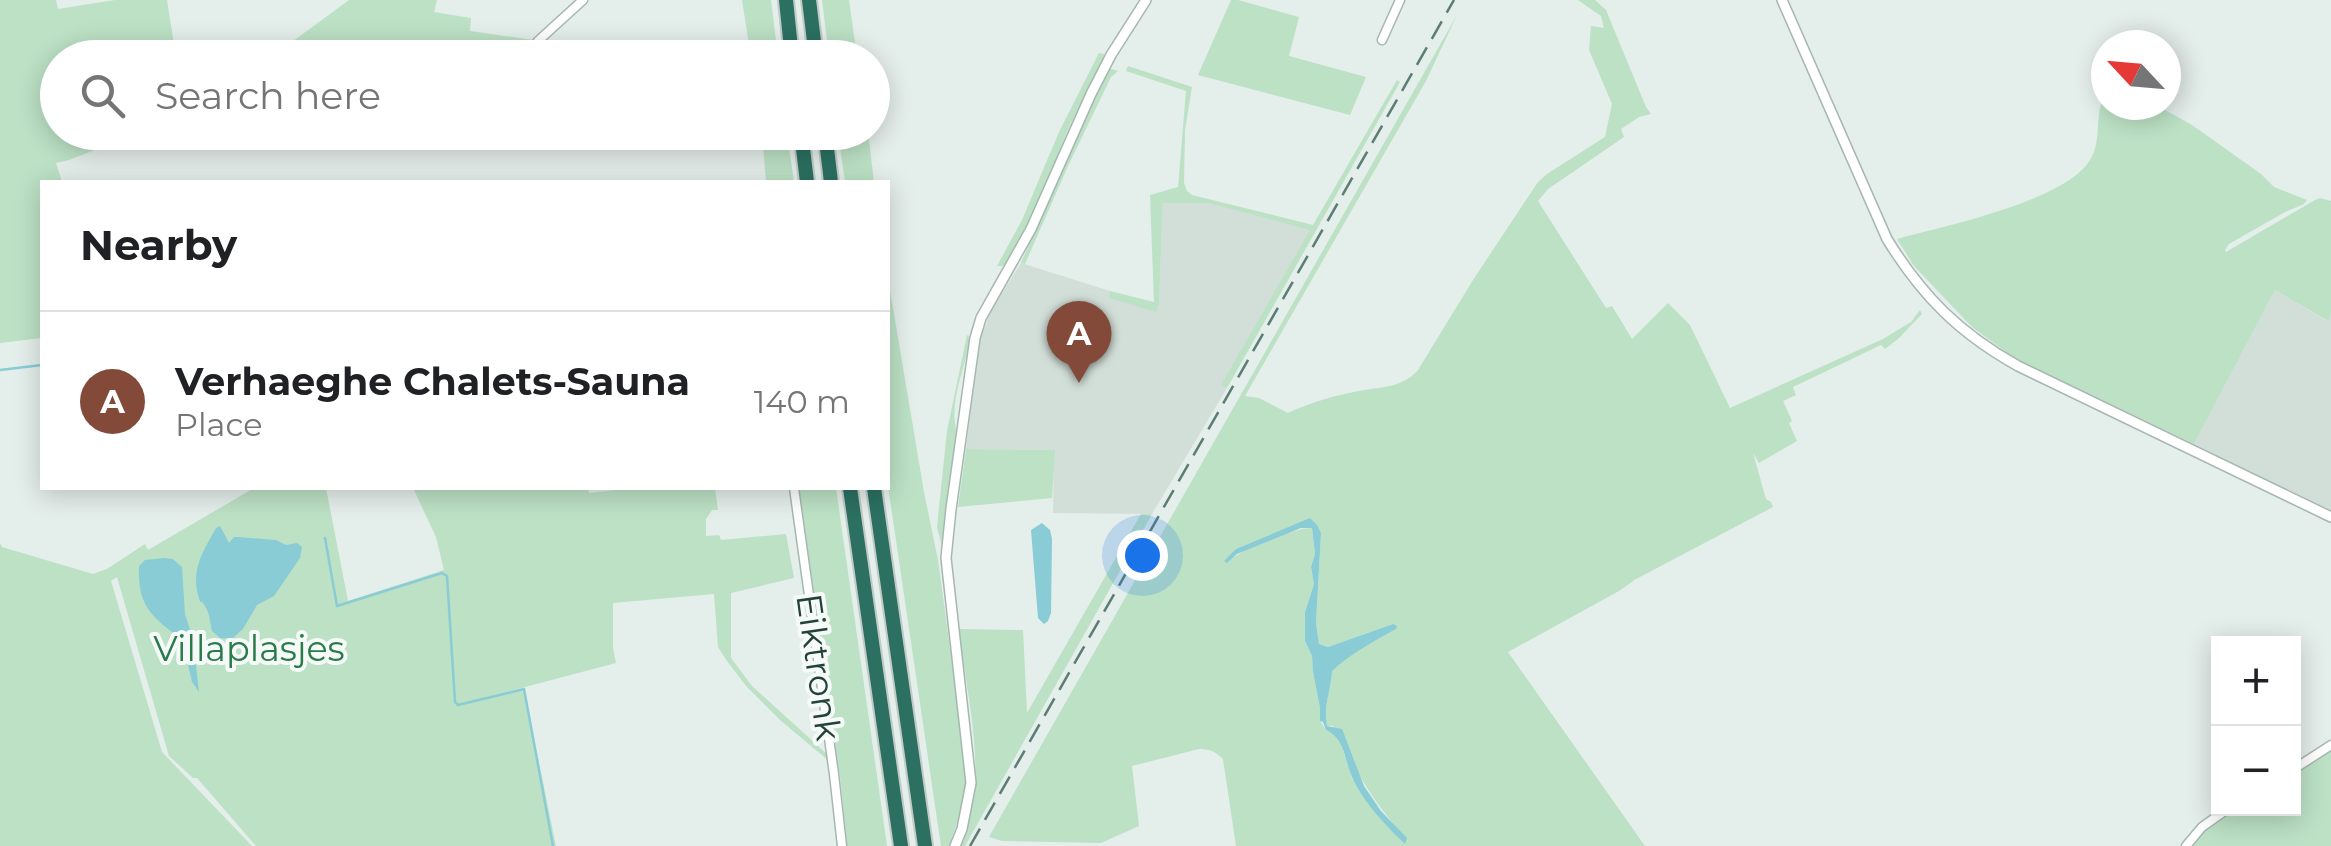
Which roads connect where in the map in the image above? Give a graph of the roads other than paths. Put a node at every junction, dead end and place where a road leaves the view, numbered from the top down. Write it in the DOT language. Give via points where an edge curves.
graph roads {
  1 [pos="583,0"];
  2 [pos="786,0"];
  3 [pos="809,0"];
  4 [pos="1146,0"];
  5 [pos="1400,0"];
  6 [pos="1782,0"];
  7 [pos="540,40"];
  8 [pos="790,40"];
  9 [pos="814,40"];
  10 [pos="1382,40"];
  11 [pos="804,150"];
  12 [pos="827,150"];
  13 [pos="808,180"];
  14 [pos="831,180"];
  15 [pos="794,490"];
  16 [pos="850,490"];
  17 [pos="874,490"];
  18 [pos="2331,518"];
  19 [pos="2331,745"];
  20 [pos="2301,764"];
  21 [pos="2217,816"];
  22 [pos="842,846"];
  23 [pos="901,846"];
  24 [pos="925,846"];
  25 [pos="954,846"];
  26 [pos="2186,846"];
  1 -- 7 [label="street"];
  2 -- 8 [label="highway"];
  3 -- 9 [label="highway"];
  4 -- 25 [label="street" via="1075,126 981,318 973,350 946,558 971,783"];
  5 -- 10 [label="street"];
  6 -- 18 [label="street" via="1880,224 1936,306 2028,372"];
  11 -- 13 [label="highway"];
  12 -- 14 [label="highway"];
  15 -- 22 [label="street, Eiktronk"];
  16 -- 23 [label="highway"];
  17 -- 24 [label="highway"];
  19 -- 20 [label="street"];
  21 -- 26 [label="street"];
}
